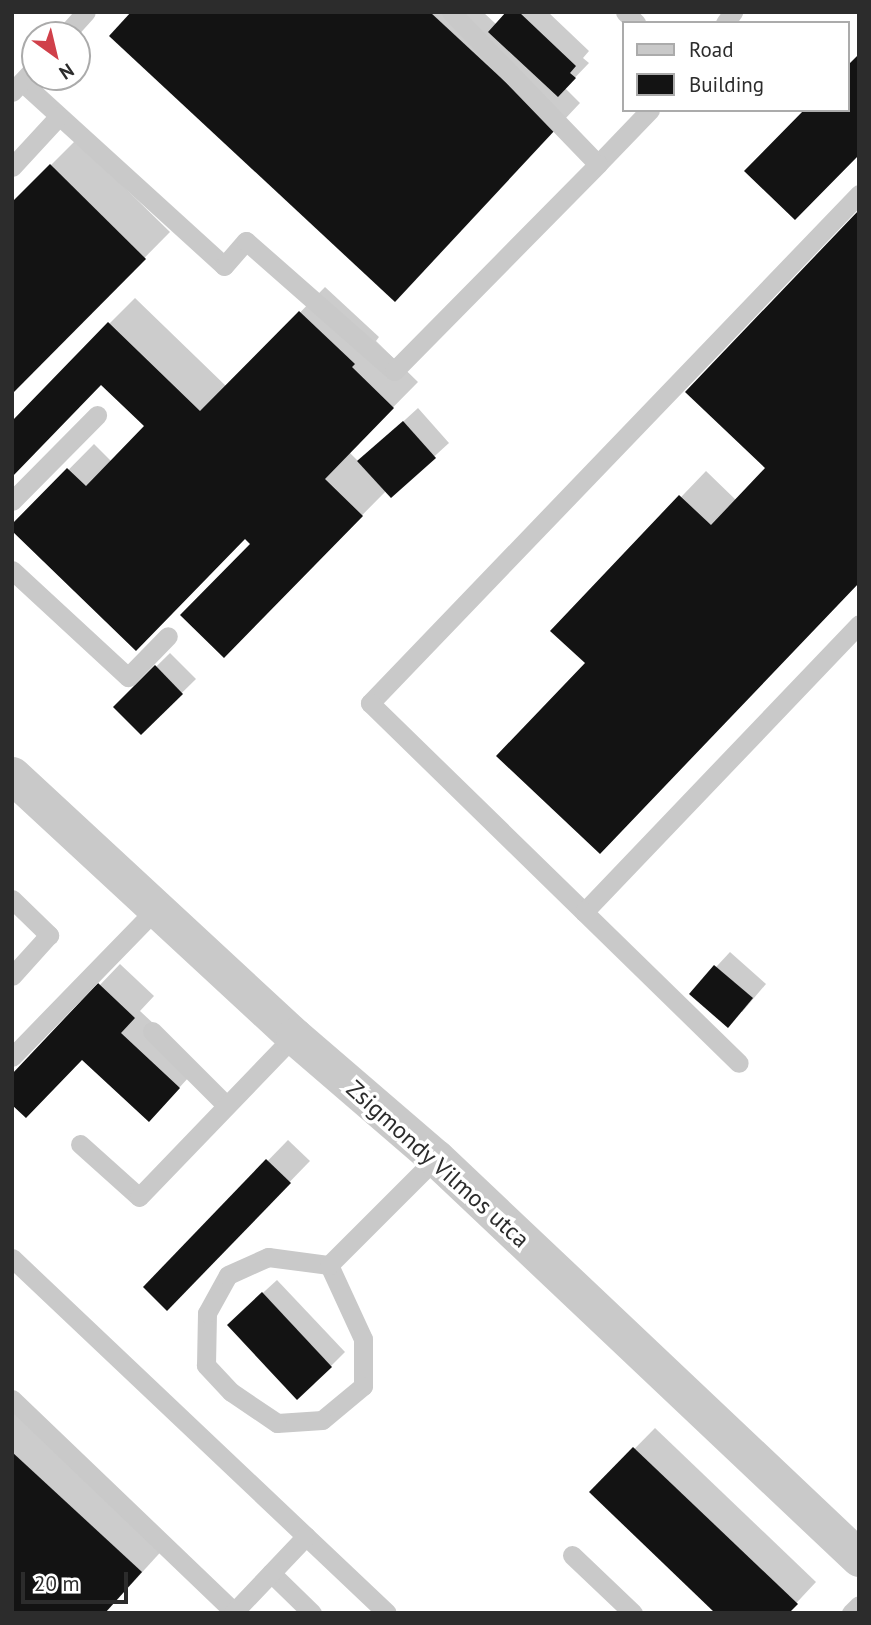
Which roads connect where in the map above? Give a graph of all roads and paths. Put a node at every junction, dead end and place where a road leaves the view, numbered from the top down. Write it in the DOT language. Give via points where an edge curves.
graph roads {
  1 [pos="451,12"];
  2 [pos="33,91"];
  3 [pos="648,112"];
  4 [pos="59,116"];
  5 [pos="598,164"];
  6 [pos="12,167"];
  7 [pos="859,194"];
  8 [pos="97,415"];
  9 [pos="12,501"];
  10 [pos="12,570"];
  11 [pos="859,624"];
  12 [pos="167,636"];
  13 [pos="12,775"];
  14 [pos="12,899"];
  15 [pos="156,909"];
  16 [pos="584,912"];
  17 [pos="12,976"];
  18 [pos="152,1031"];
  19 [pos="294,1036"];
  20 [pos="12,1057"];
  21 [pos="739,1063"];
  22 [pos="226,1105"];
  23 [pos="80,1144"];
  24 [pos="436,1158"];
  25 [pos="12,1258"];
  26 [pos="329,1265"];
  27 [pos="12,1399"];
  28 [pos="306,1536"];
  29 [pos="572,1555"];
  30 [pos="859,1558"];
  31 [pos="271,1573"];
  32 [pos="859,1605"];
  33 [pos="234,1612"];
  34 [pos="312,1613"];
  35 [pos="387,1613"];
  36 [pos="633,1613"];
  37 [pos="851,1613"];
  1 -- 5 [label="lane"];
  2 -- 4 [label="lane"];
  3 -- 5 [label="lane"];
  4 -- 5 [label="lane" via="224,266 246,241 394,371"];
  4 -- 6 [label="lane"];
  7 -- 16 [label="lane" via="370,703"];
  8 -- 9 [label="lane"];
  10 -- 12 [label="lane" via="128,677"];
  11 -- 16 [label="lane"];
  13 -- 15 [label="street, Zsigmondy Vilmos utca"];
  14 -- 17 [label="lane" via="49,935"];
  15 -- 19 [label="street, Zsigmondy Vilmos utca"];
  15 -- 20 [label="lane"];
  16 -- 21 [label="lane"];
  18 -- 22 [label="lane"];
  19 -- 22 [label="lane"];
  19 -- 24 [label="street, Zsigmondy Vilmos utca"];
  22 -- 23 [label="lane" via="139,1196"];
  24 -- 26 [label="lane"];
  24 -- 30 [label="street, Zsigmondy Vilmos utca"];
  25 -- 28 [label="lane"];
  26 -- 26 [label="lane" via="268,1257 228,1275 206,1313 206,1365 231,1392 277,1423 323,1420 363,1385 363,1339"];
  27 -- 33 [label="lane"];
  28 -- 31 [label="lane"];
  28 -- 35 [label="lane"];
  29 -- 36 [label="lane"];
  31 -- 33 [label="lane"];
  31 -- 34 [label="lane"];
  32 -- 37 [label="lane"];
}
